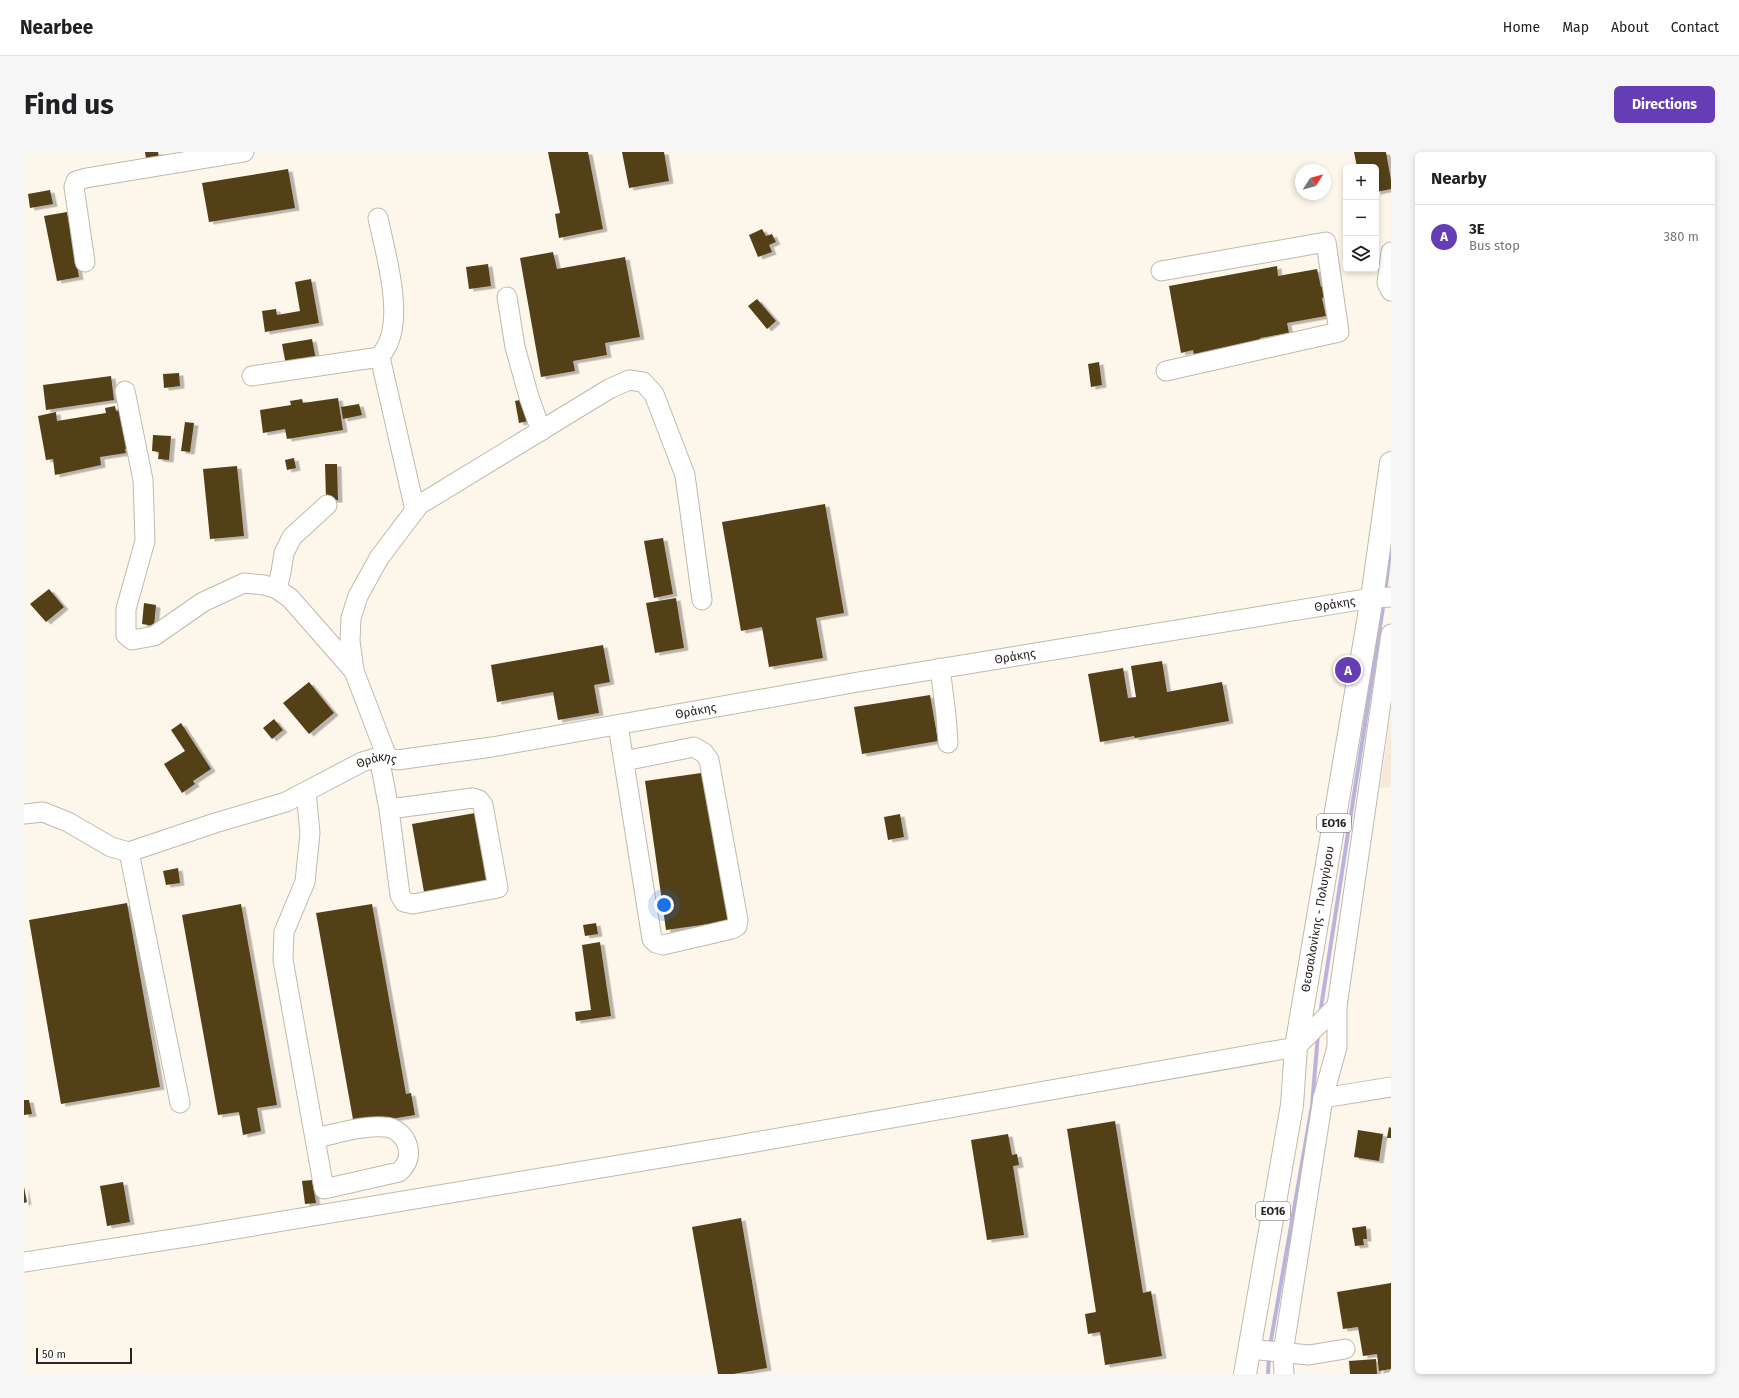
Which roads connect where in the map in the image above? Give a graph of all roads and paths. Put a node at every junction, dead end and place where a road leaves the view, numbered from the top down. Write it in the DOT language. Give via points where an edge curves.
graph roads {
  1 [pos="244,152"];
  2 [pos="186,157"];
  3 [pos="378,218"];
  4 [pos="1391,252"];
  5 [pos="1390,256"];
  6 [pos="1379,259"];
  7 [pos="85,262"];
  8 [pos="1338,270"];
  9 [pos="1161,271"];
  10 [pos="1391,291"];
  11 [pos="507,297"];
  12 [pos="380,357"];
  13 [pos="1166,371"];
  14 [pos="252,376"];
  15 [pos="125,391"];
  16 [pos="541,431"];
  17 [pos="1391,463"];
  18 [pos="328,505"];
  19 [pos="415,510"];
  20 [pos="277,589"];
  21 [pos="1381,598"];
  22 [pos="702,600"];
  23 [pos="1391,634"];
  24 [pos="940,668"];
  25 [pos="354,672"];
  26 [pos="618,725"];
  27 [pos="948,743"];
  28 [pos="383,757"];
  29 [pos="624,762"];
  30 [pos="306,792"];
  31 [pos="388,809"];
  32 [pos="24,814"];
  33 [pos="129,852"];
  34 [pos="1337,1006"];
  35 [pos="1296,1047"];
  36 [pos="1391,1087"];
  37 [pos="1323,1098"];
  38 [pos="180,1103"];
  39 [pos="315,1138"];
  40 [pos="24,1262"];
  41 [pos="1249,1349"];
  42 [pos="1345,1349"];
  43 [pos="1284,1353"];
  44 [pos="1245,1374"];
  45 [pos="1284,1374"];
  1 -- 2 [label="street"];
  2 -- 7 [label="street" via="76,181 74,187"];
  3 -- 12 [label="street" via="391,279 393,324 389,341"];
  4 -- 5 [label="street"];
  5 -- 6 [label="street"];
  5 -- 10 [label="street" via="1387,283"];
  8 -- 9 [label="street" via="1326,242"];
  8 -- 13 [label="street" via="1339,332"];
  11 -- 16 [label="street" via="515,346"];
  12 -- 14 [label="street"];
  12 -- 19 [label="street"];
  15 -- 20 [label="street" via="142,480 145,541 126,609 126,635 132,640 154,636 203,602 244,583"];
  16 -- 19 [label="street" via="419,505"];
  16 -- 22 [label="street" via="609,388 629,380 644,382 654,394 685,475"];
  17 -- 21 [label="main road, Θεσσαλονίκης - Πολυγύρου / ΕΟ16"];
  18 -- 20 [label="street" via="292,537 284,554"];
  19 -- 25 [label="street" via="379,558 358,596 351,618 350,641"];
  20 -- 25 [label="street" via="290,598"];
  21 -- 24 [label="street, Θράκης"];
  21 -- 35 [label="main road, Θεσσαλονίκης - Πολυγύρου / ΕΟ16"];
  23 -- 34 [label="street"];
  24 -- 26 [label="street, Θράκης"];
  24 -- 27 [label="street"];
  25 -- 28 [label="street"];
  26 -- 28 [label="street, Θράκης" via="398,760"];
  26 -- 29 [label="street"];
  28 -- 30 [label="street, Θράκης" via="362,762"];
  28 -- 31 [label="street"];
  29 -- 29 [label="street" via="652,939 663,945 737,926 709,760 704,753 694,747"];
  30 -- 33 [label="street, Θράκης" via="286,802"];
  30 -- 39 [label="street" via="310,833 305,882 284,932 283,960"];
  31 -- 31 [label="street" via="473,798 479,800 483,805 498,888 413,904 404,902 400,895"];
  32 -- 33 [label="street" via="43,812 68,822 111,847"];
  33 -- 38 [label="street"];
  34 -- 35 [label="street"];
  34 -- 37 [label="street" via="1337,1047"];
  35 -- 40 [label="street" via="727,1147"];
  35 -- 41 [label="main road, Θεσσαλονίκης - Πολυγύρου / ΕΟ16" via="1292,1105"];
  36 -- 37 [label="street"];
  37 -- 43 [label="street"];
  39 -- 39 [label="street" via="324,1189 399,1172 408,1160 407,1143 396,1130 385,1127"];
  41 -- 43 [label="street"];
  41 -- 44 [label="main road, Θεσσαλονίκης - Πολυγύρου / ΕΟ16"];
  42 -- 43 [label="street" via="1309,1356"];
  43 -- 45 [label="street"];
}
